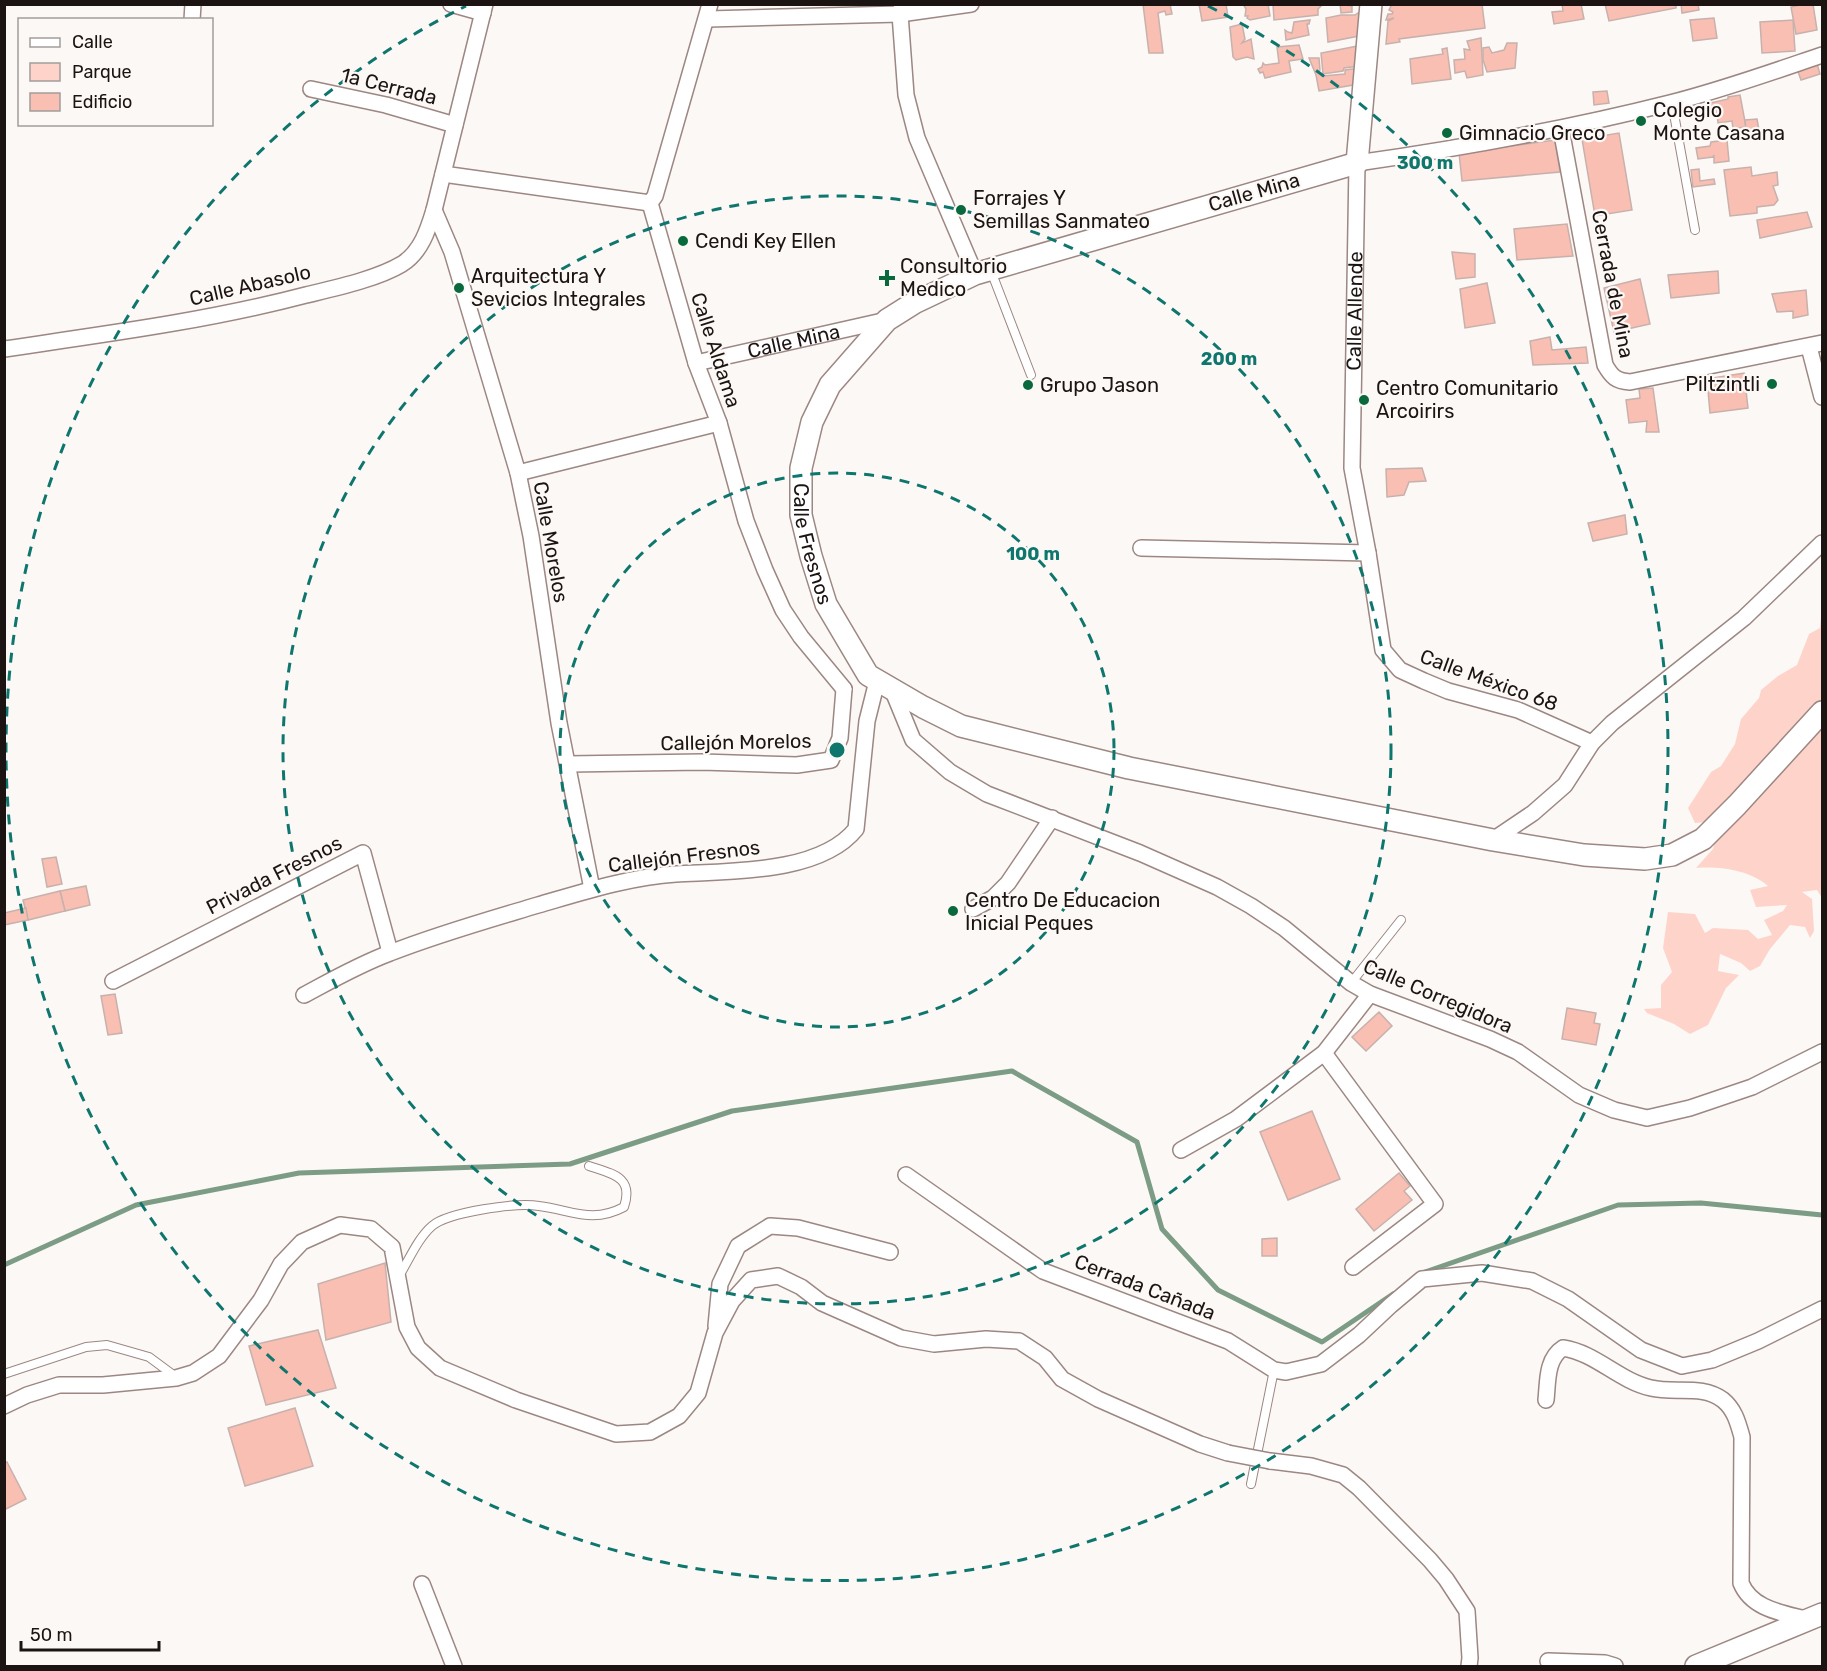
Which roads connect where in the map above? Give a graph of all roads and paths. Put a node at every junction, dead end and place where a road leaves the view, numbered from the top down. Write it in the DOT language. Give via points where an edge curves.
graph roads {
  1 [pos="451,4"];
  2 [pos="971,4"];
  3 [pos="1371,4"];
  4 [pos="484,9"];
  5 [pos="901,9"];
  6 [pos="709,12"];
  7 [pos="1822,55"];
  8 [pos="311,89"];
  9 [pos="1672,103"];
  10 [pos="455,125"];
  11 [pos="1561,129"];
  12 [pos="1357,163"];
  13 [pos="443,174"];
  14 [pos="650,203"];
  15 [pos="434,210"];
  16 [pos="1695,230"];
  17 [pos="983,272"];
  18 [pos="887,320"];
  19 [pos="1816,345"];
  20 [pos="4,349"];
  21 [pos="696,363"];
  22 [pos="1031,375"];
  23 [pos="1822,397"];
  24 [pos="719,423"];
  25 [pos="518,473"];
  26 [pos="1822,543"];
  27 [pos="1141,548"];
  28 [pos="1368,553"];
  29 [pos="1383,650"];
  30 [pos="879,682"];
  31 [pos="844,689"];
  32 [pos="1822,712"];
  33 [pos="1592,743"];
  34 [pos="568,764"];
  35 [pos="1052,818"];
  36 [pos="1493,840"];
  37 [pos="592,889"];
  38 [pos="973,909"];
  39 [pos="1401,920"];
  40 [pos="390,952"];
  41 [pos="113,981"];
  42 [pos="1351,983"];
  43 [pos="1370,994"];
  44 [pos="304,995"];
  45 [pos="1822,1052"];
  46 [pos="1324,1053"];
  47 [pos="1181,1150"];
  48 [pos="589,1166"];
  49 [pos="906,1175"];
  50 [pos="890,1252"];
  51 [pos="1353,1267"];
  52 [pos="398,1277"];
  53 [pos="1822,1310"];
  54 [pos="715,1334"];
  55 [pos="1274,1370"];
  56 [pos="4,1374"];
  57 [pos="176,1378"];
  58 [pos="1546,1400"];
  59 [pos="4,1406"];
  60 [pos="1251,1484"];
  61 [pos="422,1584"];
  62 [pos="1816,1617"];
  63 [pos="1548,1661"];
  64 [pos="454,1666"];
  65 [pos="1469,1666"];
  66 [pos="1615,1666"];
  67 [pos="1696,1666"];
  1 -- 4 [label="street"];
  2 -- 5 [label="street"];
  3 -- 12 [label="street, Calle Allende"];
  4 -- 10 [label="street, Calle Abasolo"];
  5 -- 6 [label="street"];
  5 -- 17 [label="street" via="906,95 917,138"];
  6 -- 14 [label="street"];
  7 -- 9 [label="street, Calle Mina"];
  8 -- 10 [label="street, 1a Cerrada"];
  9 -- 11 [label="street, Calle Mina"];
  9 -- 16 [label="lane"];
  10 -- 13 [label="street, Calle Abasolo"];
  11 -- 12 [label="street, Calle Mina"];
  11 -- 19 [label="street, Cerrada de Mina" via="1605,365 1612,377 1630,382"];
  12 -- 17 [label="street, Calle Mina"];
  12 -- 28 [label="street, Calle Allende" via="1352,468"];
  13 -- 14 [label="street"];
  13 -- 15 [label="street, Calle Abasolo"];
  14 -- 21 [label="street, Calle Aldama"];
  15 -- 20 [label="street, Calle Abasolo" via="425,240 403,263 357,282 248,310"];
  15 -- 25 [label="street, Calle Morelos" via="452,252"];
  17 -- 18 [label="street, Calle Mina" via="914,303"];
  17 -- 22 [label="lane"];
  18 -- 21 [label="street, Calle Mina"];
  18 -- 30 [label="street, Calle Fresnos" via="830,385 812,422 801,468 801,515 826,604"];
  19 -- 23 [label="street"];
  21 -- 24 [label="street, Calle Aldama"];
  24 -- 25 [label="street"];
  24 -- 31 [label="street, Calle Aldama" via="746,522 783,610"];
  25 -- 34 [label="street, Calle Morelos"];
  26 -- 33 [label="street" via="1744,618"];
  27 -- 28 [label="street"];
  28 -- 29 [label="street, Calle Allende"];
  29 -- 33 [label="street, Calle México 68" via="1400,670 1424,681 1518,710"];
  30 -- 31 [label="street"];
  30 -- 35 [label="street, Calle Corregidora" via="913,740 950,772 987,794"];
  30 -- 36 [label="street" via="961,726 1023,743 1129,768"];
  30 -- 37 [label="street, Callejón Fresnos" via="867,721 856,829 847,841 798,862 743,872 672,874"];
  31 -- 34 [label="street, Callejón Morelos" via="840,738 831,760 797,765"];
  32 -- 36 [label="street" via="1703,839 1672,855 1645,859 1584,855"];
  33 -- 36 [label="street" via="1565,785"];
  34 -- 37 [label="street, Calle Morelos"];
  35 -- 38 [label="street" via="1008,883 993,898"];
  35 -- 42 [label="street, Calle Corregidora" via="1217,886 1284,928"];
  37 -- 40 [label="street, Callejón Fresnos"];
  39 -- 42 [label="lane"];
  40 -- 41 [label="street, Privada Fresnos" via="363,853"];
  40 -- 44 [label="street, Callejón Fresnos"];
  42 -- 43 [label="street, Calle Corregidora"];
  43 -- 45 [label="street, Calle Corregidora" via="1490,1039 1535,1063 1579,1095 1647,1118 1752,1087"];
  43 -- 46 [label="street"];
  46 -- 47 [label="street" via="1236,1119"];
  46 -- 51 [label="street" via="1435,1204"];
  48 -- 52 [label="lane" via="612,1174 625,1184 628,1195 624,1207 609,1215 590,1216 538,1205 505,1207 448,1218 433,1225 420,1240"];
  49 -- 55 [label="street, Cerrada Cañada" via="1043,1270 1228,1341"];
  50 -- 54 [label="street" via="798,1227 771,1226 738,1246 720,1284"];
  52 -- 54 [label="street" via="407,1327 418,1348 440,1368 516,1400 616,1434 650,1432 680,1416 698,1393"];
  52 -- 57 [label="street" via="392,1247 371,1229 340,1225 302,1242 281,1264 261,1300 219,1356 193,1373"];
  53 -- 55 [label="street" via="1712,1360 1682,1366 1641,1350 1568,1299 1532,1281 1482,1273 1422,1279 1321,1364 1286,1372"];
  54 -- 65 [label="street, bridge" via="732,1301 751,1280 778,1276 822,1303 901,1338 934,1344 986,1339 1019,1341 1045,1358 1062,1379 1098,1400 1200,1444 1343,1475 1446,1579 1467,1611"];
  55 -- 60 [label="lane"];
  56 -- 57 [label="lane" via="86,1347 107,1345 149,1357"];
  57 -- 59 [label="street" via="59,1385"];
  58 -- 62 [label="street" via="1549,1368 1563,1348 1579,1350 1634,1383 1654,1389 1707,1391 1723,1400 1736,1414 1742,1437 1741,1583 1745,1593 1766,1608"];
  61 -- 64 [label="street"];
  62 -- 67 [label="street"];
  63 -- 66 [label="street"];
}
